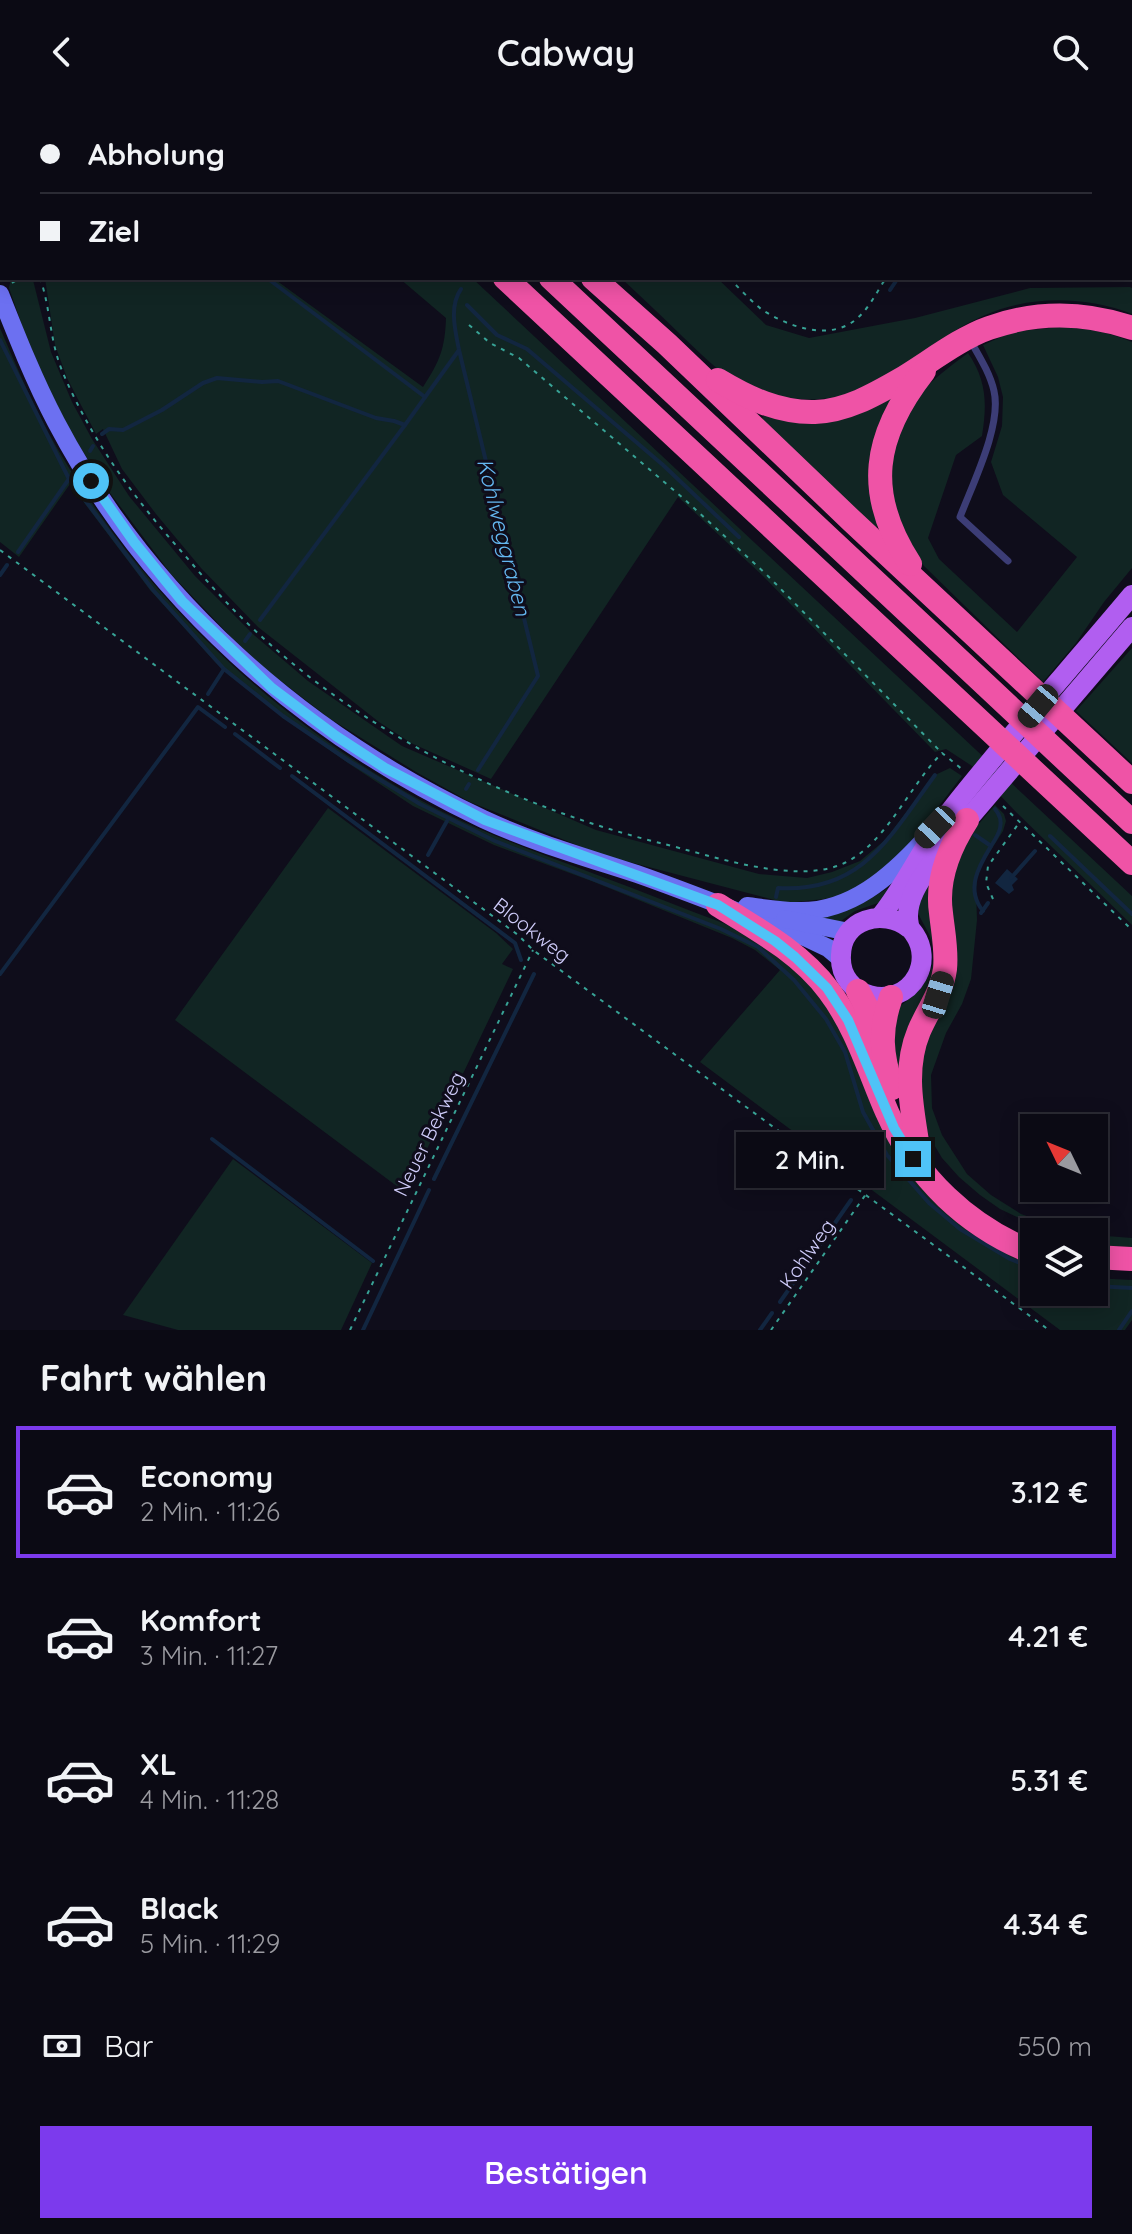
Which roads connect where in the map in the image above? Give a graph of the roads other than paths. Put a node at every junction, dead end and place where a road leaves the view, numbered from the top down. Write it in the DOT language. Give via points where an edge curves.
graph roads {
  1 [pos="507,280"];
  2 [pos="553,280"];
  3 [pos="595,280"];
  4 [pos="0,294"];
  5 [pos="1132,328"];
  6 [pos="969,338"];
  7 [pos="667,344"];
  8 [pos="933,360"];
  9 [pos="1008,561"];
  10 [pos="925,588"];
  11 [pos="1132,595"];
  12 [pos="1132,627"];
  13 [pos="1081,671"];
  14 [pos="1132,782"];
  15 [pos="958,816"];
  16 [pos="1132,822"];
  17 [pos="1132,863"];
  18 [pos="642,876"];
  19 [pos="718,905"];
  20 [pos="747,906"];
  21 [pos="880,917"];
  22 [pos="909,928"];
  23 [pos="849,932"];
  24 [pos="840,958"];
  25 [pos="858,991"];
  26 [pos="891,997"];
  27 [pos="877,1084"];
  28 [pos="917,1141"];
  29 [pos="1020,1232"];
  30 [pos="1020,1248"];
  31 [pos="1108,1258"];
  32 [pos="1132,1259"];
  33 [pos="1108,1268"];
  34 [pos="1132,1269"];
  1 -- 17 [label="highway"];
  2 -- 16 [label="highway"];
  3 -- 7 [label="highway"];
  4 -- 18 [label="main road" via="25,359 91,481 182,601 272,688 385,768 485,820"];
  5 -- 6 [label="highway" via="1048,315"];
  6 -- 8 [label="highway"];
  6 -- 9 [label="lane" via="991,381 996,410 960,517"];
  7 -- 8 [label="highway" via="746,396 778,408 815,412 845,407"];
  7 -- 10 [label="highway"];
  8 -- 10 [label="highway" via="894,414 880,466 880,494 897,544"];
  10 -- 14 [label="highway"];
  11 -- 13 [label="main road"];
  12 -- 13 [label="main road"];
  13 -- 15 [label="main road"];
  15 -- 20 [label="main road" via="850,900 799,911"];
  15 -- 21 [label="main road" via="917,859"];
  15 -- 22 [label="main road" via="910,902"];
  15 -- 28 [label="highway" via="940,894 946,946 943,977 912,1051 909,1088"];
  18 -- 19 [label="main road"];
  18 -- 20 [label="main road"];
  19 -- 24 [label="main road" via="807,938"];
  19 -- 27 [label="highway" via="775,941 827,988"];
  20 -- 23 [label="main road"];
  21 -- 22 [label="main road"];
  21 -- 23 [label="main road"];
  22 -- 26 [label="main road" via="921,948 920,971 906,990"];
  23 -- 24 [label="main road"];
  24 -- 25 [label="main road" via="847,980"];
  25 -- 26 [label="main road"];
  25 -- 27 [label="highway" via="866,1006"];
  26 -- 28 [label="highway" via="883,1056 897,1103"];
  27 -- 30 [label="highway" via="894,1128 936,1188 976,1223"];
  28 -- 29 [label="highway" via="962,1194"];
  31 -- 32 [label="highway"];
  33 -- 34 [label="highway"];
}
